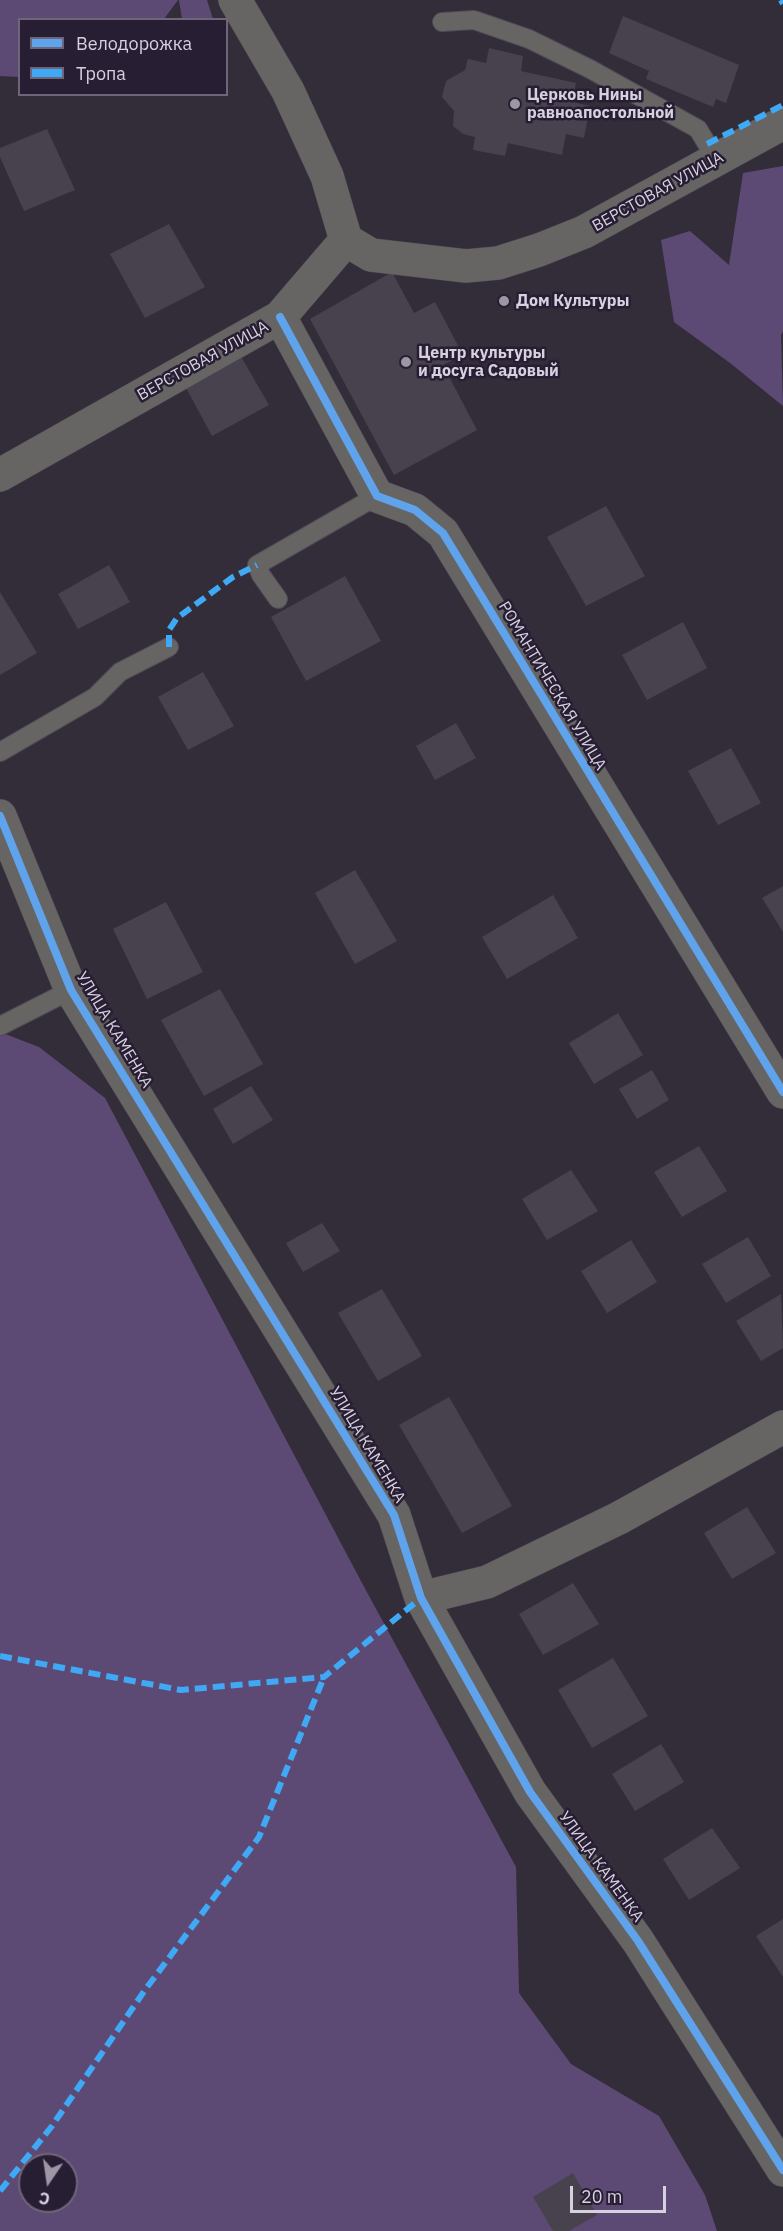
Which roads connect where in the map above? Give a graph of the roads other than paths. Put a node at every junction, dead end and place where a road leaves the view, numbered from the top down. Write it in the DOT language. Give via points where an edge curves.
graph roads {
  1 [pos="235,0"];
  2 [pos="442,22"];
  3 [pos="783,123"];
  4 [pos="716,159"];
  5 [pos="346,240"];
  6 [pos="280,317"];
  7 [pos="0,475"];
  8 [pos="377,496"];
  9 [pos="278,599"];
  10 [pos="169,647"];
  11 [pos="0,753"];
  12 [pos="0,816"];
  13 [pos="71,990"];
  14 [pos="0,1026"];
  15 [pos="783,1092"];
  16 [pos="783,1427"];
  17 [pos="421,1598"];
  18 [pos="783,2170"];
  1 -- 5 [label="street" via="288,91 327,176"];
  2 -- 4 [label="lane" via="474,20 530,39 590,69 698,129"];
  3 -- 4 [label="street, ВЕРСТОВАЯ УЛИЦА"];
  4 -- 5 [label="street, ВЕРСТОВАЯ УЛИЦА" via="584,232 498,263 449,265 371,255"];
  5 -- 6 [label="street, ВЕРСТОВАЯ УЛИЦА"];
  6 -- 7 [label="street, ВЕРСТОВАЯ УЛИЦА"];
  6 -- 8 [label="street"];
  8 -- 9 [label="lane" via="257,565"];
  8 -- 15 [label="street, РОМАНТИЧЕСКАЯ УЛИЦА" via="415,510 443,533"];
  10 -- 11 [label="lane" via="120,672 95,697"];
  12 -- 13 [label="street, УЛИЦА КАМЕНКА"];
  13 -- 14 [label="lane"];
  13 -- 17 [label="street, УЛИЦА КАМЕНКА" via="394,1515"];
  16 -- 17 [label="street" via="619,1518 487,1582"];
  17 -- 18 [label="street, УЛИЦА КАМЕНКА" via="530,1792 638,1941"];
}
